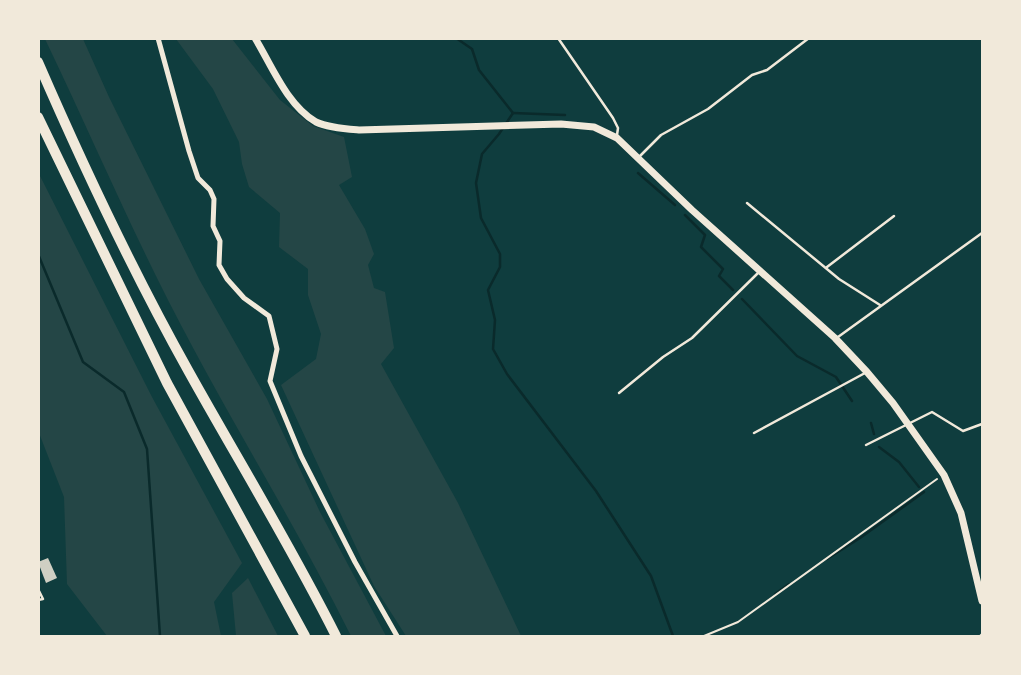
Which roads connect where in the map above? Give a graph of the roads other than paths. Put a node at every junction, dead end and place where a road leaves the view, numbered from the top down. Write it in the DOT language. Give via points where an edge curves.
graph roads {
  1 [pos="158,38"];
  2 [pos="255,38"];
  3 [pos="558,38"];
  4 [pos="809,38"];
  5 [pos="38,62"];
  6 [pos="38,117"];
  7 [pos="617,138"];
  8 [pos="639,157"];
  9 [pos="747,202"];
  10 [pos="894,216"];
  11 [pos="982,233"];
  12 [pos="826,268"];
  13 [pos="761,271"];
  14 [pos="880,305"];
  15 [pos="835,338"];
  16 [pos="867,372"];
  17 [pos="619,393"];
  18 [pos="982,425"];
  19 [pos="909,426"];
  20 [pos="754,433"];
  21 [pos="866,445"];
  22 [pos="38,589"];
  23 [pos="38,600"];
  24 [pos="982,601"];
  25 [pos="305,636"];
  26 [pos="335,636"];
  27 [pos="397,636"];
  1 -- 27 [label="street" via="188,151 198,178 214,199 219,265 244,298 269,316 277,349 270,381 301,456"];
  2 -- 7 [label="street" via="295,104 317,122 338,128 582,125"];
  3 -- 7 [label="lane" via="613,118"];
  4 -- 8 [label="lane" via="708,109 660,135"];
  5 -- 26 [label="highway" via="85,172"];
  6 -- 25 [label="highway" via="167,383"];
  7 -- 8 [label="street"];
  8 -- 13 [label="street"];
  9 -- 12 [label="lane"];
  10 -- 12 [label="lane"];
  11 -- 14 [label="lane"];
  12 -- 14 [label="lane"];
  13 -- 15 [label="street"];
  13 -- 17 [label="lane" via="692,338"];
  14 -- 15 [label="lane"];
  15 -- 16 [label="street"];
  16 -- 19 [label="street"];
  16 -- 20 [label="lane"];
  18 -- 19 [label="lane" via="963,431 932,412"];
  19 -- 21 [label="lane"];
  19 -- 24 [label="street" via="944,474 961,513"];
  22 -- 23 [label="lane" via="43,599"];
}
